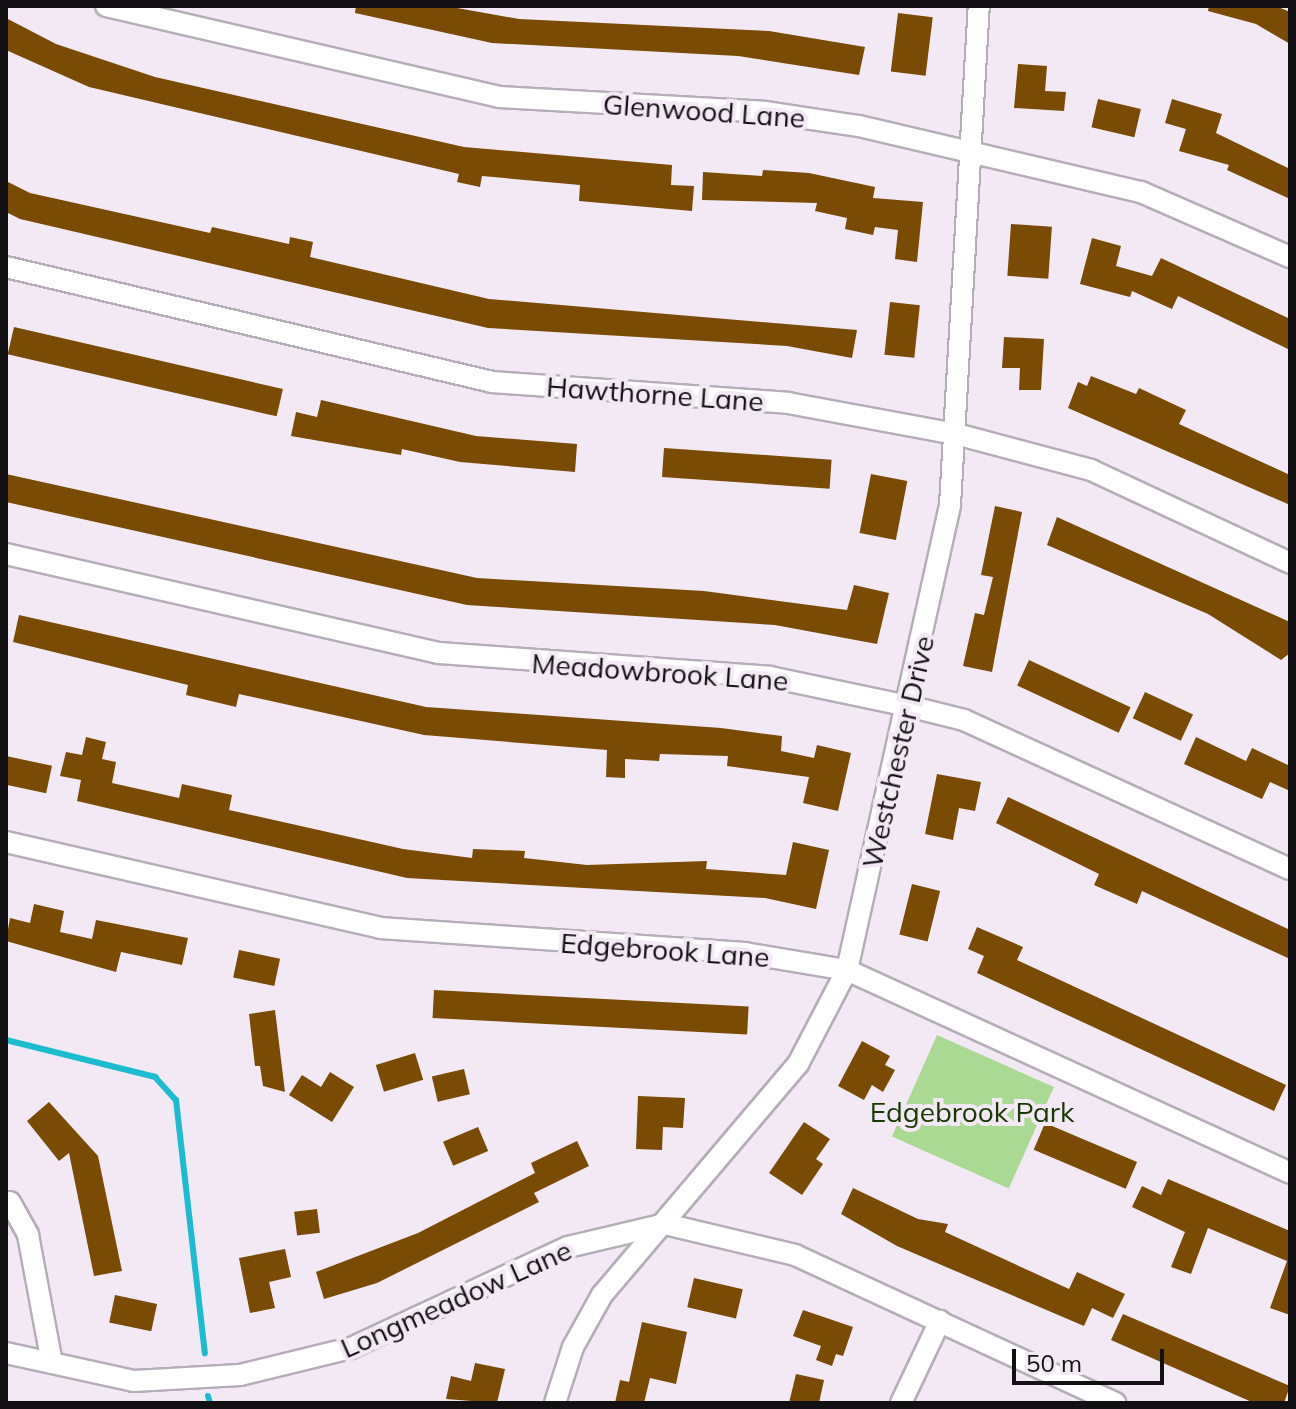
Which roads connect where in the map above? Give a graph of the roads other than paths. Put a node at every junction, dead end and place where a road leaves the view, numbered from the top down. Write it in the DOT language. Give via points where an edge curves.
graph roads {
  1 [pos="106,6"];
  2 [pos="979,6"];
  3 [pos="969,152"];
  4 [pos="1290,257"];
  5 [pos="6,267"];
  6 [pos="956,434"];
  7 [pos="6,554"];
  8 [pos="1290,563"];
  9 [pos="908,706"];
  10 [pos="6,842"];
  11 [pos="1290,869"];
  12 [pos="847,970"];
  13 [pos="1290,1173"];
  14 [pos="10,1202"];
  15 [pos="665,1224"];
  16 [pos="940,1321"];
  17 [pos="6,1353"];
  18 [pos="52,1363"];
  19 [pos="555,1403"];
  20 [pos="901,1403"];
  21 [pos="1116,1403"];
  1 -- 3 [label="street, Glenwood Lane" via="485,95 814,118"];
  2 -- 3 [label="street, Westchester Drive"];
  3 -- 4 [label="street, Glenwood Lane" via="1141,192"];
  3 -- 6 [label="street, Westchester Drive"];
  5 -- 6 [label="street, Hawthorne Lane" via="491,382 788,403"];
  6 -- 8 [label="street, Hawthorne Lane" via="1091,470"];
  6 -- 9 [label="street, Westchester Drive" via="939,575"];
  7 -- 9 [label="street, Meadowbrook Lane" via="439,653 770,677"];
  9 -- 11 [label="street, Meadowbrook Lane" via="964,720"];
  9 -- 12 [label="street, Westchester Drive"];
  10 -- 12 [label="street, Edgebrook Lane" via="380,928 745,953"];
  12 -- 13 [label="street, Edgebrook Lane"];
  12 -- 15 [label="street, Westchester Drive" via="798,1064"];
  14 -- 18 [label="street" via="28,1235"];
  15 -- 16 [label="street, Longmeadow Lane" via="795,1255"];
  15 -- 18 [label="street, Longmeadow Lane" via="568,1247 395,1332 311,1361 161,1382"];
  15 -- 19 [label="street, Westchester Drive" via="617,1274 584,1324"];
  16 -- 20 [label="street"];
  16 -- 21 [label="street, Longmeadow Lane"];
  17 -- 18 [label="street, Longmeadow Lane"];
}
